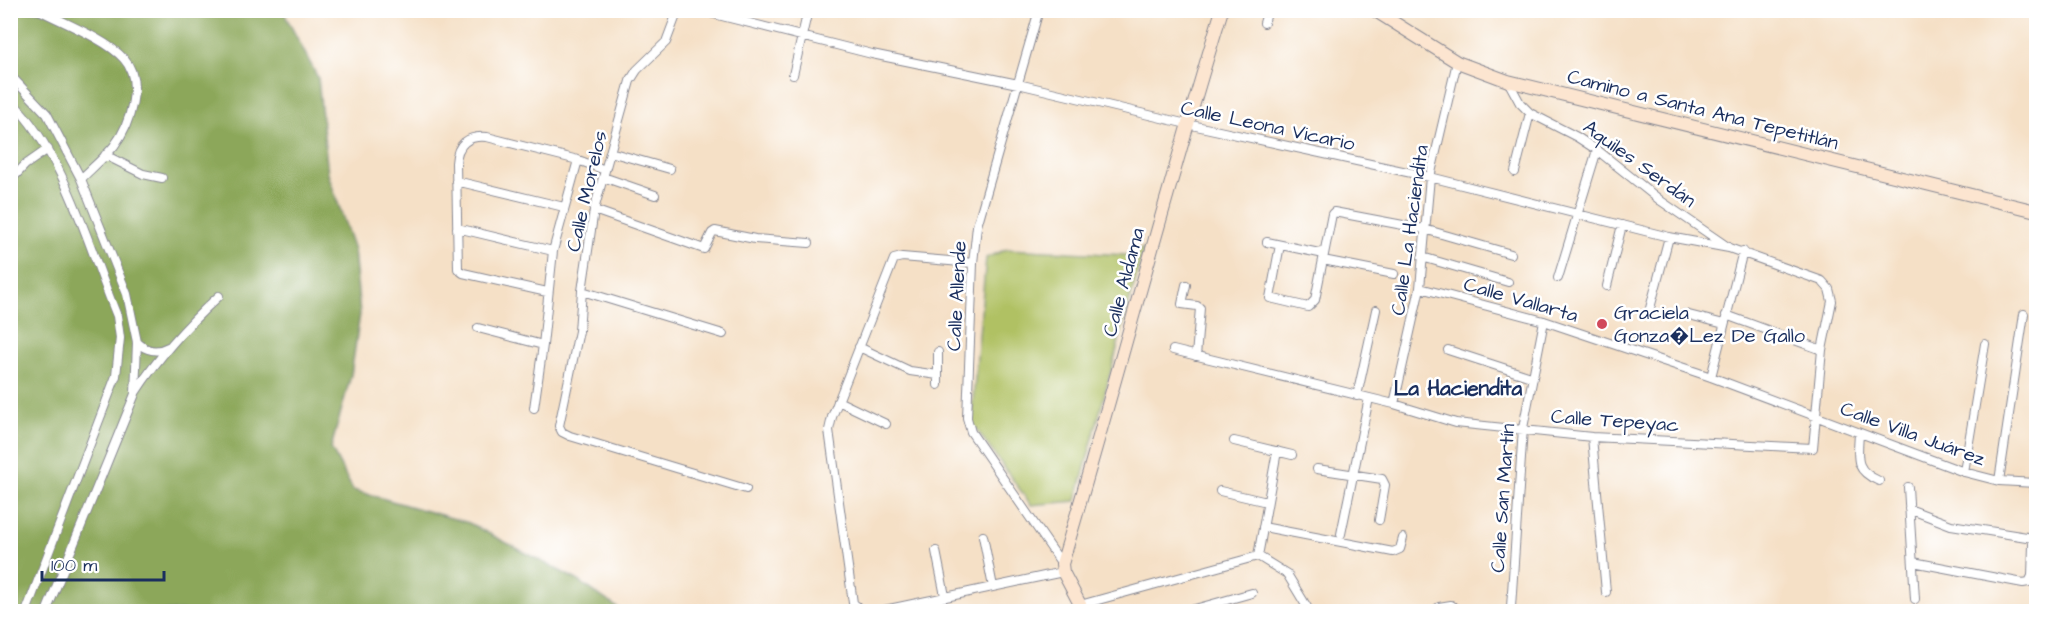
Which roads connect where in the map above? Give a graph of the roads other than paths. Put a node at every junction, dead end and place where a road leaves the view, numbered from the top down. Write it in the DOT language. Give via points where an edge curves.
graph roads {
  1 [pos="39,10"];
  2 [pos="678,10"];
  3 [pos="698,10"];
  4 [pos="808,10"];
  5 [pos="1039,10"];
  6 [pos="1222,10"];
  7 [pos="1268,10"];
  8 [pos="1374,10"];
  9 [pos="1264,23"];
  10 [pos="802,36"];
  11 [pos="1457,62"];
  12 [pos="10,75"];
  13 [pos="793,75"];
  14 [pos="1508,81"];
  15 [pos="1018,84"];
  16 [pos="10,100"];
  17 [pos="1530,113"];
  18 [pos="1186,124"];
  19 [pos="48,149"];
  20 [pos="1597,150"];
  21 [pos="610,153"];
  22 [pos="105,155"];
  23 [pos="578,160"];
  24 [pos="670,169"];
  25 [pos="1515,172"];
  26 [pos="604,173"];
  27 [pos="1430,177"];
  28 [pos="81,178"];
  29 [pos="162,178"];
  30 [pos="10,181"];
  31 [pos="456,181"];
  32 [pos="655,195"];
  33 [pos="564,207"];
  34 [pos="594,210"];
  35 [pos="2037,211"];
  36 [pos="1576,215"];
  37 [pos="1622,225"];
  38 [pos="457,228"];
  39 [pos="1424,229"];
  40 [pos="1669,237"];
  41 [pos="1268,242"];
  42 [pos="809,243"];
  43 [pos="1280,245"];
  44 [pos="1730,248"];
  45 [pos="553,251"];
  46 [pos="1743,251"];
  47 [pos="1511,254"];
  48 [pos="1323,257"];
  49 [pos="1422,257"];
  50 [pos="973,263"];
  51 [pos="1394,274"];
  52 [pos="1558,278"];
  53 [pos="1508,282"];
  54 [pos="1186,285"];
  55 [pos="1607,286"];
  56 [pos="1420,288"];
  57 [pos="582,291"];
  58 [pos="547,292"];
  59 [pos="219,296"];
  60 [pos="1376,310"];
  61 [pos="1649,312"];
  62 [pos="1685,314"];
  63 [pos="2025,314"];
  64 [pos="1725,320"];
  65 [pos="1544,321"];
  66 [pos="478,328"];
  67 [pos="723,334"];
  68 [pos="137,342"];
  69 [pos="1985,344"];
  70 [pos="543,345"];
  71 [pos="169,347"];
  72 [pos="859,347"];
  73 [pos="1173,350"];
  74 [pos="1448,350"];
  75 [pos="1822,350"];
  76 [pos="938,352"];
  77 [pos="1196,356"];
  78 [pos="1531,377"];
  79 [pos="1711,377"];
  80 [pos="135,394"];
  81 [pos="1358,396"];
  82 [pos="1369,398"];
  83 [pos="838,401"];
  84 [pos="1394,404"];
  85 [pos="534,408"];
  86 [pos="1816,416"];
  87 [pos="886,424"];
  88 [pos="1522,429"];
  89 [pos="1860,433"];
  90 [pos="1592,437"];
  91 [pos="1234,441"];
  92 [pos="1277,451"];
  93 [pos="1292,455"];
  94 [pos="1317,469"];
  95 [pos="1964,472"];
  96 [pos="1353,475"];
  97 [pos="1879,481"];
  98 [pos="1999,481"];
  99 [pos="2036,483"];
  100 [pos="1908,487"];
  101 [pos="746,489"];
  102 [pos="1220,491"];
  103 [pos="1268,502"];
  104 [pos="1909,509"];
  105 [pos="1380,520"];
  106 [pos="1263,527"];
  107 [pos="1341,534"];
  108 [pos="983,536"];
  109 [pos="1403,538"];
  110 [pos="2033,538"];
  111 [pos="936,550"];
  112 [pos="1258,556"];
  113 [pos="1913,562"];
  114 [pos="1063,568"];
  115 [pos="993,586"];
  116 [pos="1606,592"];
  117 [pos="1252,593"];
  118 [pos="945,596"];
  119 [pos="1915,599"];
  120 [pos="1511,607"];
  121 [pos="1082,608"];
  122 [pos="1312,611"];
  123 [pos="26,612"];
  124 [pos="46,612"];
  125 [pos="864,612"];
  126 [pos="876,612"];
  127 [pos="1184,612"];
  128 [pos="1433,612"];
  129 [pos="1460,612"];
  1 -- 22 [label="street" via="110,46 131,69 128,118"];
  2 -- 21 [label="street, Calle Morelos" via="666,42 631,77"];
  3 -- 10 [label="street, Calle Leona Vicario"];
  4 -- 10 [label="street"];
  5 -- 15 [label="street, Calle Allende"];
  6 -- 18 [label="street, Calle Aldama"];
  7 -- 9 [label="street"];
  8 -- 11 [label="street, Camino a Santa Ana Tepetitlán"];
  10 -- 13 [label="street"];
  10 -- 15 [label="street, Calle Leona Vicario"];
  11 -- 14 [label="street, Camino a Santa Ana Tepetitlán"];
  11 -- 27 [label="street, Calle La Haciendita"];
  12 -- 28 [label="street" via="41,105"];
  14 -- 17 [label="street, Aquiles Serdán"];
  14 -- 35 [label="street, Camino a Santa Ana Tepetitlán"];
  15 -- 18 [label="street, Calle Leona Vicario"];
  15 -- 50 [label="street, Calle Allende" via="977,226"];
  16 -- 19 [label="street"];
  17 -- 20 [label="street, Aquiles Serdán"];
  17 -- 25 [label="street"];
  18 -- 27 [label="street, Calle Leona Vicario"];
  18 -- 114 [label="street, Calle Aldama"];
  19 -- 30 [label="street" via="24,165"];
  19 -- 123 [label="street" via="117,316 119,351 116,376"];
  20 -- 36 [label="street"];
  20 -- 44 [label="street, Aquiles Serdán" via="1661,201"];
  21 -- 24 [label="street"];
  21 -- 26 [label="street, Calle Morelos"];
  22 -- 28 [label="street"];
  22 -- 29 [label="street" via="143,174"];
  23 -- 26 [label="street"];
  23 -- 31 [label="street" via="478,136 458,149"];
  23 -- 33 [label="street"];
  26 -- 32 [label="street"];
  26 -- 34 [label="street, Calle Morelos"];
  27 -- 36 [label="street, Calle Leona Vicario"];
  27 -- 39 [label="street, Calle La Haciendita"];
  28 -- 68 [label="street" via="127,294"];
  31 -- 33 [label="street"];
  31 -- 38 [label="street"];
  33 -- 45 [label="street"];
  34 -- 42 [label="street" via="704,249 715,231"];
  34 -- 57 [label="street, Calle Morelos"];
  36 -- 37 [label="street, Calle Leona Vicario"];
  36 -- 52 [label="street"];
  37 -- 40 [label="street, Calle Leona Vicario"];
  37 -- 55 [label="street"];
  38 -- 45 [label="street"];
  38 -- 58 [label="street" via="460,271"];
  39 -- 47 [label="street"];
  39 -- 48 [label="street" via="1333,212"];
  39 -- 49 [label="street, Calle La Haciendita"];
  40 -- 44 [label="street, Calle Leona Vicario"];
  40 -- 61 [label="street"];
  41 -- 43 [label="street"];
  43 -- 48 [label="street"];
  43 -- 48 [label="street" via="1270,298 1311,306"];
  44 -- 46 [label="street, Calle Leona Vicario"];
  45 -- 58 [label="street"];
  46 -- 64 [label="street"];
  46 -- 75 [label="street, Calle Leona Vicario" via="1827,286 1832,301"];
  48 -- 51 [label="street"];
  49 -- 53 [label="street"];
  49 -- 56 [label="street, Calle La Haciendita"];
  50 -- 72 [label="street" via="894,259"];
  50 -- 114 [label="street, Calle Allende" via="968,425"];
  54 -- 77 [label="street" via="1182,304 1200,308"];
  56 -- 65 [label="street, Calle Vallarta"];
  56 -- 84 [label="street, Calle La Haciendita"];
  57 -- 67 [label="street"];
  57 -- 101 [label="street, Calle Morelos" via="579,331 560,430"];
  58 -- 70 [label="street"];
  59 -- 71 [label="street"];
  60 -- 81 [label="street"];
  62 -- 64 [label="street"];
  63 -- 98 [label="street"];
  64 -- 75 [label="street"];
  64 -- 79 [label="street"];
  65 -- 78 [label="street, Calle San Martín"];
  65 -- 79 [label="street, Calle Vallarta"];
  66 -- 70 [label="street"];
  68 -- 71 [label="street" via="152,351"];
  68 -- 80 [label="street"];
  69 -- 95 [label="street"];
  70 -- 85 [label="street"];
  71 -- 80 [label="street"];
  72 -- 76 [label="street" via="938,380"];
  72 -- 83 [label="street"];
  73 -- 77 [label="street, Calle Tepeyac"];
  74 -- 78 [label="street"];
  75 -- 86 [label="street"];
  77 -- 81 [label="street, Calle Tepeyac"];
  78 -- 88 [label="street, Calle San Martín"];
  79 -- 86 [label="street, Calle Vallarta"];
  80 -- 124 [label="street"];
  81 -- 82 [label="street, Calle Tepeyac"];
  82 -- 84 [label="street, Calle Tepeyac"];
  82 -- 96 [label="street"];
  83 -- 87 [label="street"];
  83 -- 125 [label="street" via="829,430 853,603"];
  84 -- 88 [label="street, Calle Tepeyac" via="1456,423"];
  86 -- 89 [label="street, Calle Villa Juárez"];
  86 -- 90 [label="street, Calle Tepeyac" via="1814,448"];
  88 -- 90 [label="street, Calle Tepeyac"];
  88 -- 120 [label="street, Calle San Martín"];
  89 -- 95 [label="street, Calle Villa Juárez"];
  89 -- 97 [label="street" via="1859,464 1866,474"];
  90 -- 116 [label="street"];
  91 -- 92 [label="street"];
  92 -- 93 [label="street"];
  92 -- 103 [label="street"];
  94 -- 96 [label="street"];
  95 -- 98 [label="street, Calle Villa Juárez"];
  96 -- 105 [label="street" via="1384,480"];
  96 -- 107 [label="street"];
  98 -- 99 [label="street, Calle Villa Juárez"];
  99 -- 110 [label="street"];
  100 -- 104 [label="street"];
  102 -- 103 [label="street"];
  103 -- 106 [label="street"];
  104 -- 110 [label="street" via="1951,525"];
  104 -- 113 [label="street"];
  106 -- 109 [label="street" via="1393,552 1400,549"];
  106 -- 112 [label="street"];
  108 -- 115 [label="street"];
  110 -- 113 [label="street" via="2032,576 2026,583"];
  111 -- 118 [label="street"];
  112 -- 121 [label="street"];
  112 -- 122 [label="street" via="1287,574"];
  113 -- 119 [label="street"];
  114 -- 115 [label="street"];
  114 -- 121 [label="street"];
  115 -- 118 [label="street"];
  117 -- 127 [label="street"];
  118 -- 126 [label="street"];
  128 -- 129 [label="street" via="1451,605"];
}
